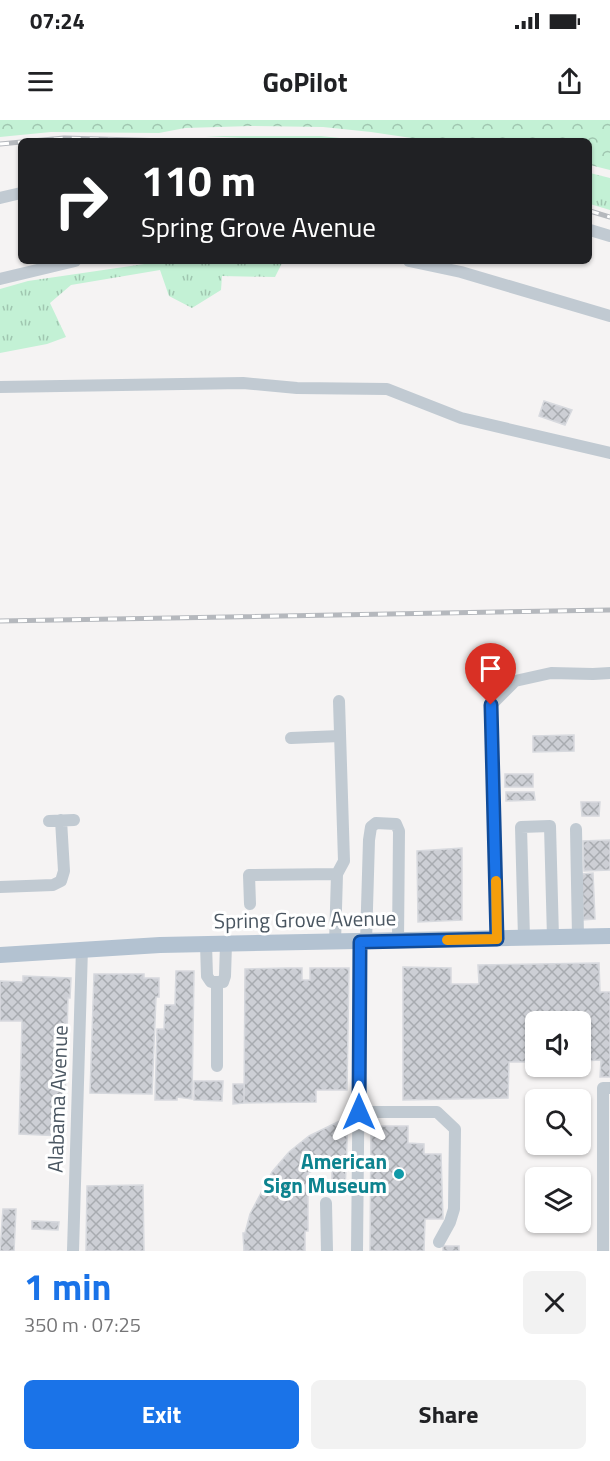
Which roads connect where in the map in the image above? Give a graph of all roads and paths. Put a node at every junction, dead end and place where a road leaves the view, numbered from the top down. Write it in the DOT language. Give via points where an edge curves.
graph roads {
  1 [pos="18,194"];
  2 [pos="0,198"];
  3 [pos="592,231"];
  4 [pos="610,236"];
  5 [pos="62,264"];
  6 [pos="423,264"];
  7 [pos="0,279"];
  8 [pos="610,316"];
  9 [pos="0,387"];
  10 [pos="610,453"];
  11 [pos="610,673"];
  12 [pos="339,701"];
  13 [pos="340,736"];
  14 [pos="291,738"];
  15 [pos="74,820"];
  16 [pos="576,829"];
  17 [pos="337,874"];
  18 [pos="0,887"];
  19 [pos="250,904"];
  20 [pos="610,936"];
  21 [pos="578,937"];
  22 [pos="553,938"];
  23 [pos="497,939"];
  24 [pos="524,939"];
  25 [pos="363,942"];
  26 [pos="398,942"];
  27 [pos="335,943"];
  28 [pos="206,944"];
  29 [pos="226,944"];
  30 [pos="82,948"];
  31 [pos="0,955"];
  32 [pos="217,982"];
  33 [pos="217,1066"];
  34 [pos="607,1088"];
  35 [pos="359,1112"];
  36 [pos="326,1203"];
  37 [pos="440,1242"];
  38 [pos="73,1251"];
  39 [pos="327,1251"];
  40 [pos="357,1251"];
  41 [pos="603,1251"];
  1 -- 2 [label="street"];
  3 -- 4 [label="street"];
  5 -- 7 [label="street"];
  6 -- 8 [label="street"];
  9 -- 10 [label="street" via="243,383 387,389 461,418"];
  11 -- 23 [label="street" via="551,673 515,681 491,705"];
  12 -- 13 [label="street"];
  13 -- 14 [label="street"];
  13 -- 17 [label="street" via="344,861"];
  15 -- 18 [label="street" via="55,821 64,871 61,881 53,885"];
  16 -- 21 [label="street"];
  17 -- 19 [label="street" via="249,875"];
  17 -- 27 [label="street"];
  20 -- 21 [label="main road, Spring Grove Avenue"];
  21 -- 22 [label="main road, Spring Grove Avenue"];
  22 -- 24 [label="main road, Spring Grove Avenue"];
  22 -- 24 [label="street" via="550,826 531,826 521,827"];
  23 -- 24 [label="main road, Spring Grove Avenue"];
  23 -- 26 [label="main road, Spring Grove Avenue"];
  25 -- 26 [label="main road, Spring Grove Avenue"];
  25 -- 26 [label="street" via="369,840 371,827 376,823 396,824 399,831"];
  25 -- 27 [label="main road, Spring Grove Avenue"];
  25 -- 35 [label="street"];
  27 -- 29 [label="main road, Spring Grove Avenue"];
  28 -- 29 [label="main road, Spring Grove Avenue"];
  28 -- 30 [label="main road, Spring Grove Avenue"];
  28 -- 32 [label="street" via="207,976 211,982"];
  29 -- 32 [label="street" via="225,976"];
  30 -- 31 [label="main road, Spring Grove Avenue"];
  30 -- 38 [label="street, Alabama Avenue"];
  32 -- 33 [label="street"];
  34 -- 41 [label="street"];
  35 -- 37 [label="street" via="438,1112 455,1129 454,1209"];
  35 -- 40 [label="street"];
  36 -- 39 [label="street"];
}
